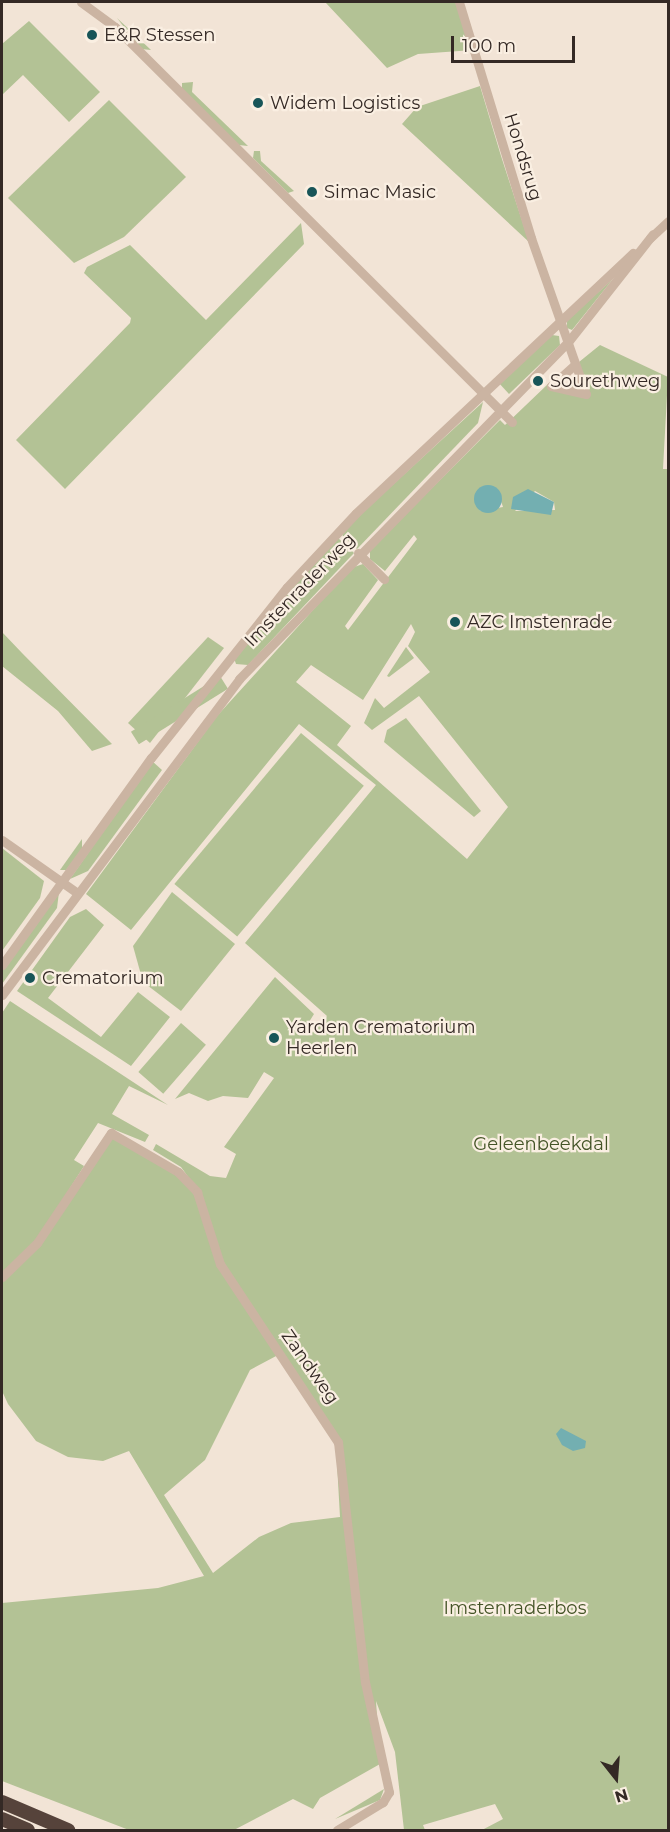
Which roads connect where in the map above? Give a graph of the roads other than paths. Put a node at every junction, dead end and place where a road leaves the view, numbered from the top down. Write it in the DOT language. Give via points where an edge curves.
graph roads {
  1 [pos="81,2"];
  2 [pos="459,2"];
  3 [pos="669,221"];
  4 [pos="653,234"];
  5 [pos="560,322"];
  6 [pos="568,342"];
  7 [pos="574,365"];
  8 [pos="483,392"];
  9 [pos="499,408"];
  10 [pos="512,422"];
  11 [pos="358,553"];
  12 [pos="384,579"];
  13 [pos="2,840"];
  14 [pos="62,882"];
  15 [pos="76,892"];
  16 [pos="2,965"];
  17 [pos="2,995"];
  18 [pos="2,1277"];
  19 [pos="2,1802"];
  20 [pos="2,1821"];
  21 [pos="26,1830"];
  22 [pos="68,1830"];
  23 [pos="337,1830"];
  1 -- 8 [label="street" via="115,27"];
  2 -- 5 [label="street, Hondsrug"];
  3 -- 4 [label="street, Imstenraderweg"];
  4 -- 5 [label="street, Imstenraderweg"];
  4 -- 6 [label="street, Imstenraderweg"];
  5 -- 6 [label="street, Hondsrug"];
  5 -- 8 [label="street, Imstenraderweg"];
  6 -- 7 [label="street, Hondsrug"];
  6 -- 9 [label="street, Imstenraderweg"];
  8 -- 9 [label="street"];
  8 -- 14 [label="street, Imstenraderweg" via="286,587 222,664"];
  9 -- 10 [label="street"];
  9 -- 11 [label="street, Imstenraderweg"];
  11 -- 12 [label="street"];
  11 -- 15 [label="street, Imstenraderweg" via="239,679"];
  13 -- 14 [label="street"];
  14 -- 15 [label="street"];
  14 -- 16 [label="street, Imstenraderweg"];
  15 -- 17 [label="street, Imstenraderweg"];
  18 -- 23 [label="street, Zandweg" via="37,1243 111,1133 178,1172 197,1192 225,1274 338,1442 365,1682 389,1792 383,1802"];
  19 -- 22 [label="highway"];
  20 -- 21 [label="highway"];
}
